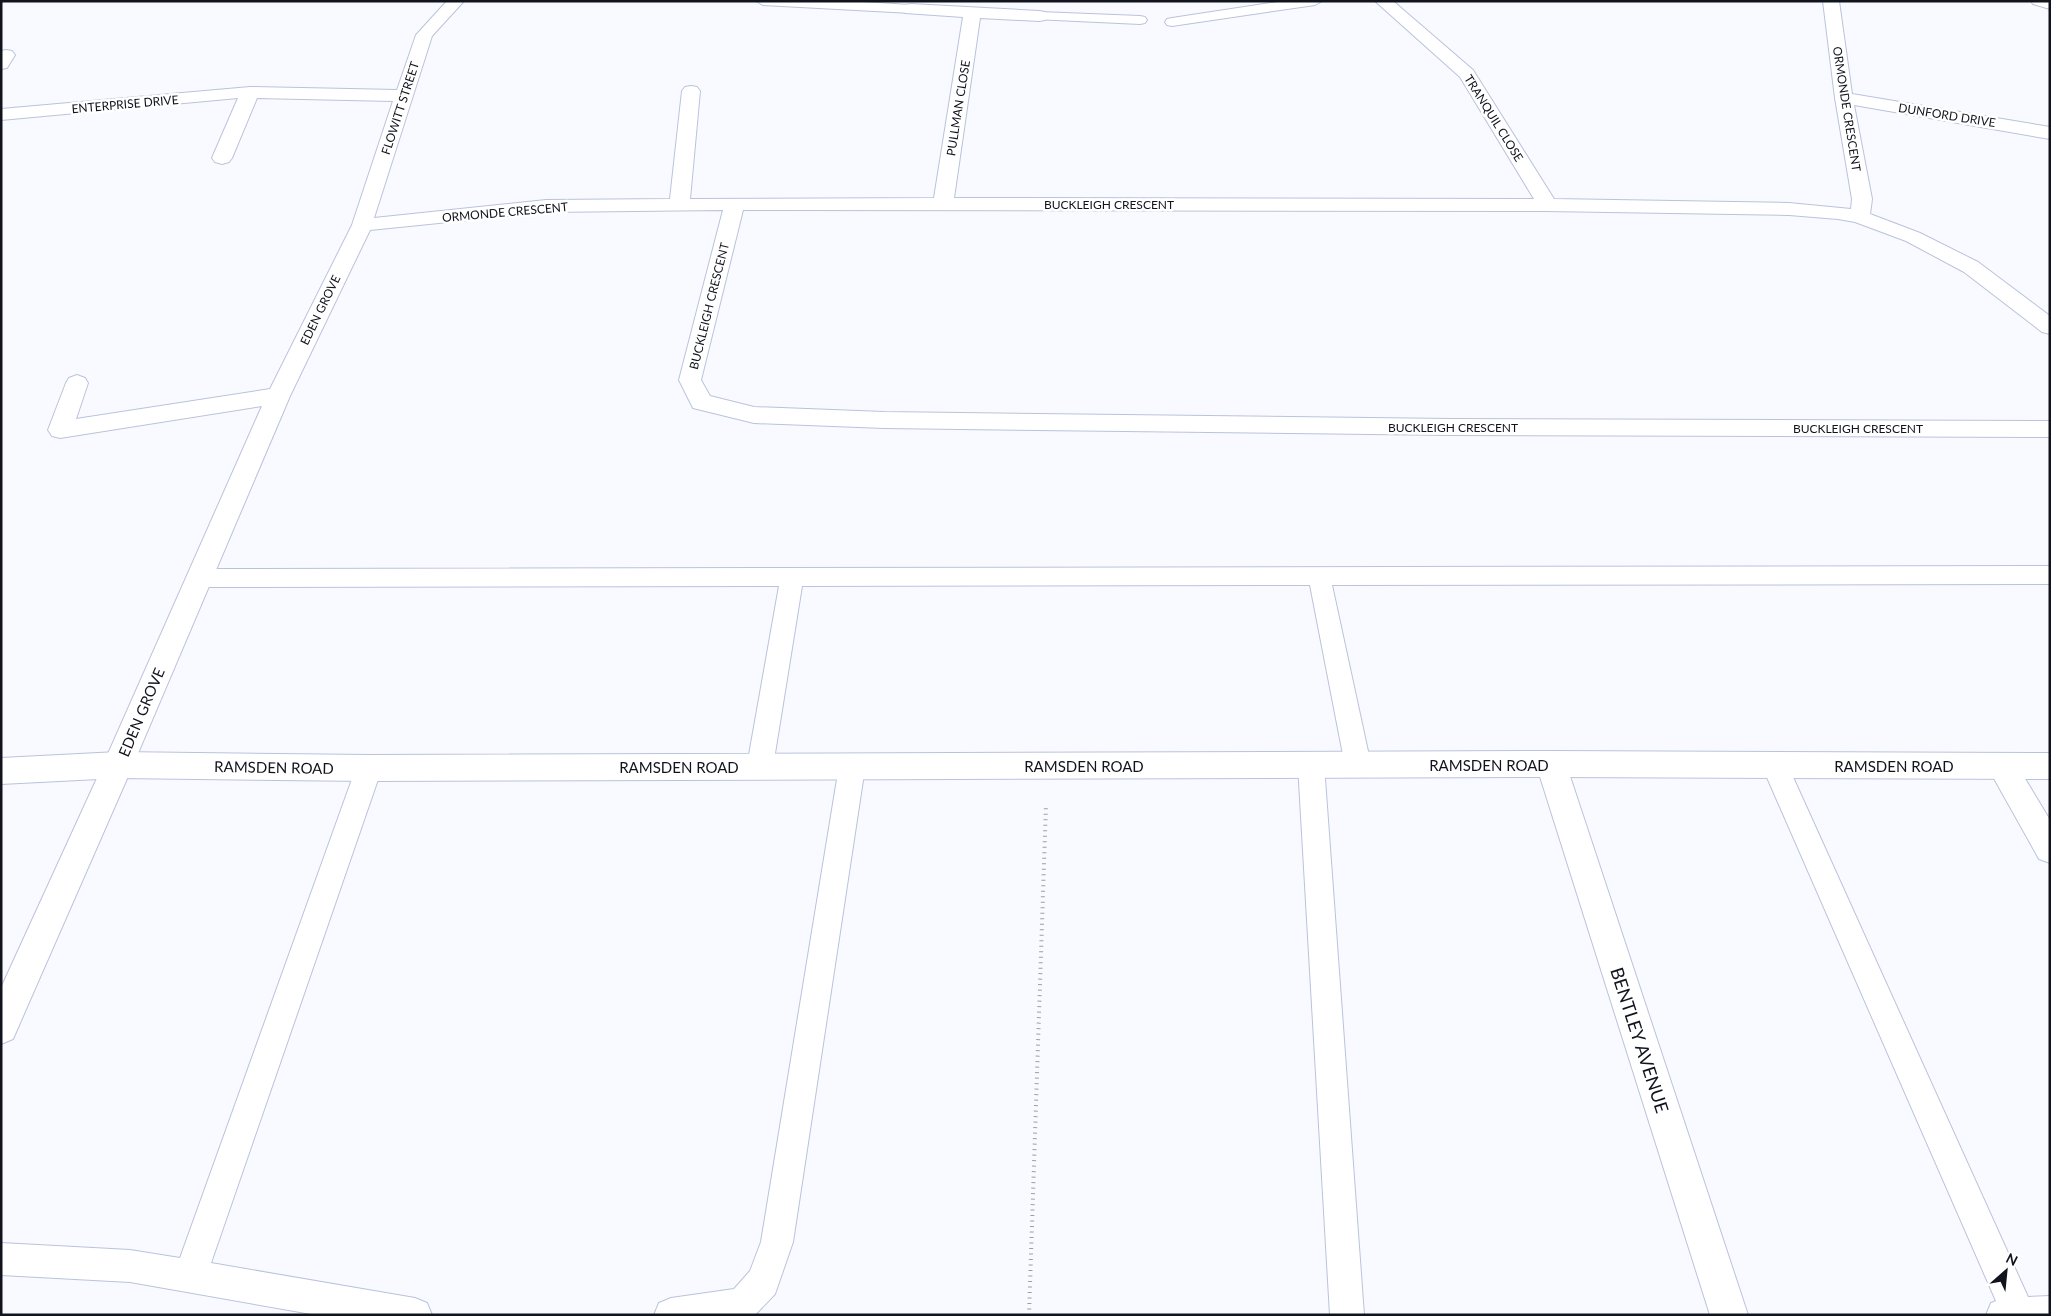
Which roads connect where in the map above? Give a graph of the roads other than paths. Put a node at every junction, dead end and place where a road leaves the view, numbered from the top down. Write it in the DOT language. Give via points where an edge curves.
graph roads {
  1 [pos="456,1"];
  2 [pos="762,1"];
  3 [pos="1315,1"];
  4 [pos="1383,1"];
  5 [pos="1831,1"];
  6 [pos="2038,1"];
  7 [pos="2050,4"];
  8 [pos="910,9"];
  9 [pos="972,13"];
  10 [pos="1039,16"];
  11 [pos="1140,20"];
  12 [pos="1172,22"];
  13 [pos="691,91"];
  14 [pos="250,92"];
  15 [pos="405,96"];
  16 [pos="1844,98"];
  17 [pos="1,115"];
  18 [pos="2050,133"];
  19 [pos="222,158"];
  20 [pos="943,203"];
  21 [pos="679,204"];
  22 [pos="735,204"];
  23 [pos="1548,205"];
  24 [pos="1860,217"];
  25 [pos="362,225"];
  26 [pos="2050,327"];
  27 [pos="77,383"];
  28 [pos="278,396"];
  29 [pos="2050,429"];
  30 [pos="1319,576"];
  31 [pos="792,577"];
  32 [pos="198,578"];
  33 [pos="2047,579"];
  34 [pos="1551,764"];
  35 [pos="118,765"];
  36 [pos="1311,765"];
  37 [pos="1358,765"];
  38 [pos="760,766"];
  39 [pos="852,766"];
  40 [pos="1775,766"];
  41 [pos="2002,766"];
  42 [pos="2050,766"];
  43 [pos="369,768"];
  44 [pos="1,771"];
  45 [pos="2050,850"];
  46 [pos="1,1027"];
  47 [pos="1,1259"];
  48 [pos="190,1276"];
  49 [pos="2024,1314"];
  50 [pos="415,1315"];
  51 [pos="671,1315"];
  52 [pos="1347,1315"];
  53 [pos="1729,1315"];
  1 -- 15 [label="street, FLOWITT STREET" via="424,35"];
  2 -- 8 [label="lane"];
  3 -- 12 [label="lane"];
  4 -- 23 [label="street, TRANQUIL CLOSE" via="1467,74"];
  5 -- 16 [label="street, ORMONDE CRESCENT"];
  6 -- 7 [label="street"];
  8 -- 9 [label="street"];
  9 -- 10 [label="street"];
  9 -- 20 [label="street, PULLMAN CLOSE"];
  10 -- 11 [label="lane"];
  13 -- 21 [label="street"];
  14 -- 15 [label="street, ENTERPRISE DRIVE"];
  14 -- 17 [label="street, ENTERPRISE DRIVE"];
  14 -- 19 [label="street"];
  15 -- 25 [label="street, FLOWITT STREET"];
  16 -- 18 [label="street, DUNFORD DRIVE"];
  16 -- 24 [label="street, ORMONDE CRESCENT" via="1862,199"];
  20 -- 22 [label="street, BUCKLEIGH CRESCENT"];
  20 -- 23 [label="street, BUCKLEIGH CRESCENT"];
  21 -- 22 [label="street, ORMONDE CRESCENT"];
  21 -- 25 [label="street, ORMONDE CRESCENT" via="546,206"];
  22 -- 29 [label="street, BUCKLEIGH CRESCENT" via="690,380 701,402 754,415 884,420 1450,427"];
  23 -- 24 [label="street, BUCKLEIGH CRESCENT" via="1789,209"];
  24 -- 26 [label="street, BUCKLEIGH CRESCENT" via="1913,237 1971,267"];
  25 -- 28 [label="street, EDEN GROVE"];
  27 -- 28 [label="street" via="60,430"];
  28 -- 32 [label="street, EDEN GROVE"];
  30 -- 31 [label="lane"];
  30 -- 33 [label="lane"];
  30 -- 37 [label="lane"];
  31 -- 32 [label="lane"];
  31 -- 38 [label="lane"];
  32 -- 35 [label="street, EDEN GROVE"];
  34 -- 37 [label="street, RAMSDEN ROAD"];
  34 -- 40 [label="street, RAMSDEN ROAD"];
  34 -- 53 [label="street, BENTLEY AVENUE"];
  35 -- 43 [label="street, RAMSDEN ROAD"];
  35 -- 44 [label="street, RAMSDEN ROAD"];
  35 -- 46 [label="street, EDEN GROVE"];
  36 -- 37 [label="street, RAMSDEN ROAD"];
  36 -- 39 [label="street, RAMSDEN ROAD"];
  36 -- 52 [label="lane"];
  38 -- 39 [label="street, RAMSDEN ROAD"];
  38 -- 43 [label="street, RAMSDEN ROAD"];
  39 -- 51 [label="lane" via="777,1242 763,1282 742,1304"];
  40 -- 41 [label="street, RAMSDEN ROAD"];
  40 -- 49 [label="lane"];
  41 -- 42 [label="street, RAMSDEN ROAD"];
  41 -- 45 [label="street"];
  43 -- 48 [label="lane"];
  47 -- 48 [label="lane" via="130,1266"];
  48 -- 50 [label="lane"];
}
